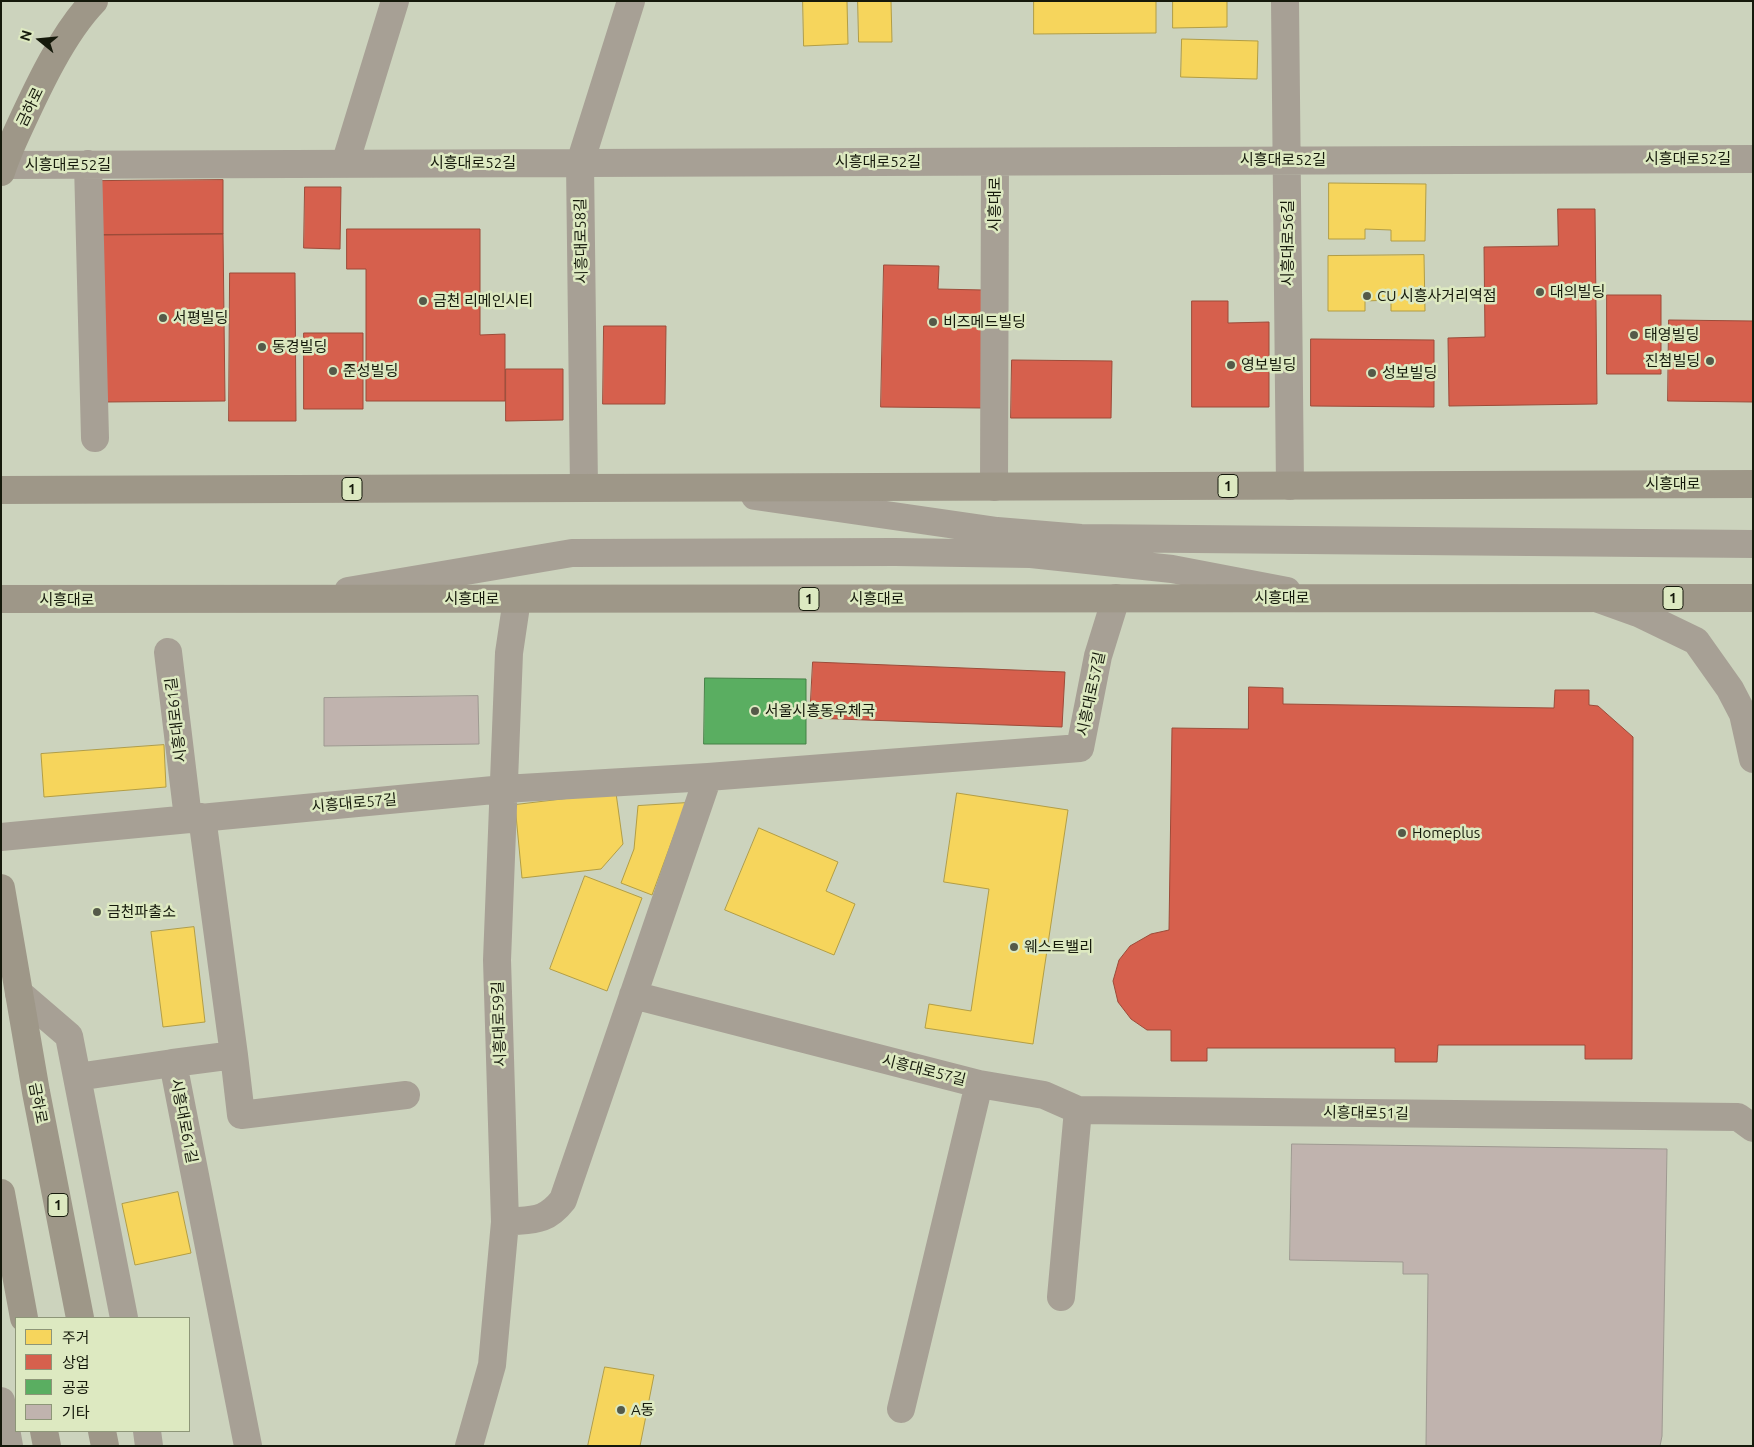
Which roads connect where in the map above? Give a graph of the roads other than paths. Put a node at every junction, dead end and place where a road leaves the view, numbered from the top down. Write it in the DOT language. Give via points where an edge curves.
graph roads {
  1 [pos="94,1"];
  2 [pos="395,1"];
  3 [pos="631,1"];
  4 [pos="1285,1"];
  5 [pos="1753,159"];
  6 [pos="1287,160"];
  7 [pos="996,162"];
  8 [pos="580,163"];
  9 [pos="88,164"];
  10 [pos="345,164"];
  11 [pos="2,167"];
  12 [pos="95,438"];
  13 [pos="1753,484"];
  14 [pos="1290,486"];
  15 [pos="994,487"];
  16 [pos="584,488"];
  17 [pos="702,488"];
  18 [pos="1,490"];
  19 [pos="1753,544"];
  20 [pos="1593,597"];
  21 [pos="1116,598"];
  22 [pos="1320,598"];
  23 [pos="1753,598"];
  24 [pos="1,599"];
  25 [pos="517,599"];
  26 [pos="298,600"];
  27 [pos="168,652"];
  28 [pos="1753,759"];
  29 [pos="708,777"];
  30 [pos="504,789"];
  31 [pos="195,818"];
  32 [pos="1,837"];
  33 [pos="1,888"];
  34 [pos="19,993"];
  35 [pos="633,995"];
  36 [pos="234,1055"];
  37 [pos="173,1063"];
  38 [pos="77,1077"];
  39 [pos="979,1084"];
  40 [pos="406,1094"];
  41 [pos="1078,1110"];
  42 [pos="1753,1128"];
  43 [pos="1,1194"];
  44 [pos="505,1222"];
  45 [pos="1061,1297"];
  46 [pos="24,1317"];
  47 [pos="80,1317"];
  48 [pos="124,1317"];
  49 [pos="1,1401"];
  50 [pos="901,1410"];
  51 [pos="44,1432"];
  52 [pos="102,1432"];
  53 [pos="146,1432"];
  54 [pos="9,1446"];
  55 [pos="47,1446"];
  56 [pos="105,1446"];
  57 [pos="150,1446"];
  58 [pos="248,1446"];
  59 [pos="469,1446"];
  1 -- 11 [label="main road, 금하로" via="55,56"];
  2 -- 10 [label="street"];
  3 -- 8 [label="street, 시흥대로58길"];
  4 -- 6 [label="street, 시흥대로56길"];
  5 -- 6 [label="street, 시흥대로52길"];
  6 -- 7 [label="street, 시흥대로52길"];
  6 -- 14 [label="street, 시흥대로56길"];
  7 -- 8 [label="street, 시흥대로52길"];
  7 -- 15 [label="street, 시흥대로"];
  8 -- 10 [label="street, 시흥대로52길"];
  8 -- 16 [label="street, 시흥대로58길"];
  9 -- 10 [label="street, 시흥대로52길"];
  9 -- 11 [label="street, 시흥대로52길"];
  9 -- 12 [label="street"];
  13 -- 14 [label="main road, 시흥대로 / 1"];
  14 -- 15 [label="main road, 시흥대로 / 1"];
  15 -- 17 [label="main road, 시흥대로 / 1"];
  16 -- 17 [label="main road, 시흥대로 / 1"];
  16 -- 18 [label="main road, 시흥대로 / 1"];
  17 -- 19 [label="street" via="997,532 1081,538"];
  20 -- 22 [label="main road, 시흥대로 / 1"];
  20 -- 23 [label="main road, 시흥대로 / 1"];
  20 -- 28 [label="street" via="1696,641 1730,689 1743,714"];
  21 -- 22 [label="main road, 시흥대로 / 1"];
  21 -- 25 [label="main road, 시흥대로 / 1"];
  21 -- 29 [label="street, 시흥대로57길" via="1098,656 1080,748"];
  22 -- 26 [label="street" via="1172,570 1059,557 996,552 895,552 572,553"];
  24 -- 26 [label="main road, 시흥대로 / 1"];
  25 -- 26 [label="main road, 시흥대로 / 1"];
  25 -- 30 [label="street, 시흥대로59길" via="509,653"];
  27 -- 31 [label="street, 시흥대로61길"];
  29 -- 30 [label="street, 시흥대로57길"];
  29 -- 35 [label="street"];
  30 -- 31 [label="street, 시흥대로57길"];
  30 -- 44 [label="street, 시흥대로59길" via="497,960"];
  31 -- 32 [label="street, 시흥대로57길"];
  31 -- 36 [label="street, 시흥대로61길"];
  33 -- 34 [label="main road, 금하로 / 1"];
  34 -- 38 [label="street" via="69,1036"];
  34 -- 47 [label="main road, 금하로 / 1"];
  35 -- 39 [label="street, 시흥대로57길"];
  35 -- 44 [label="street" via="563,1200 543,1218"];
  36 -- 37 [label="street, 시흥대로61길"];
  36 -- 40 [label="street" via="241,1115"];
  37 -- 38 [label="street"];
  37 -- 58 [label="street, 시흥대로61길"];
  38 -- 48 [label="street"];
  39 -- 41 [label="street, 시흥대로51길" via="1044,1096"];
  39 -- 50 [label="street, 시흥대로57길"];
  41 -- 42 [label="street, 시흥대로51길" via="1738,1117"];
  41 -- 45 [label="street"];
  43 -- 46 [label="main road"];
  44 -- 59 [label="street, 시흥대로59길" via="492,1365"];
  49 -- 54 [label="street"];
  51 -- 55 [label="main road"];
  52 -- 56 [label="main road"];
  53 -- 57 [label="street"];
}
